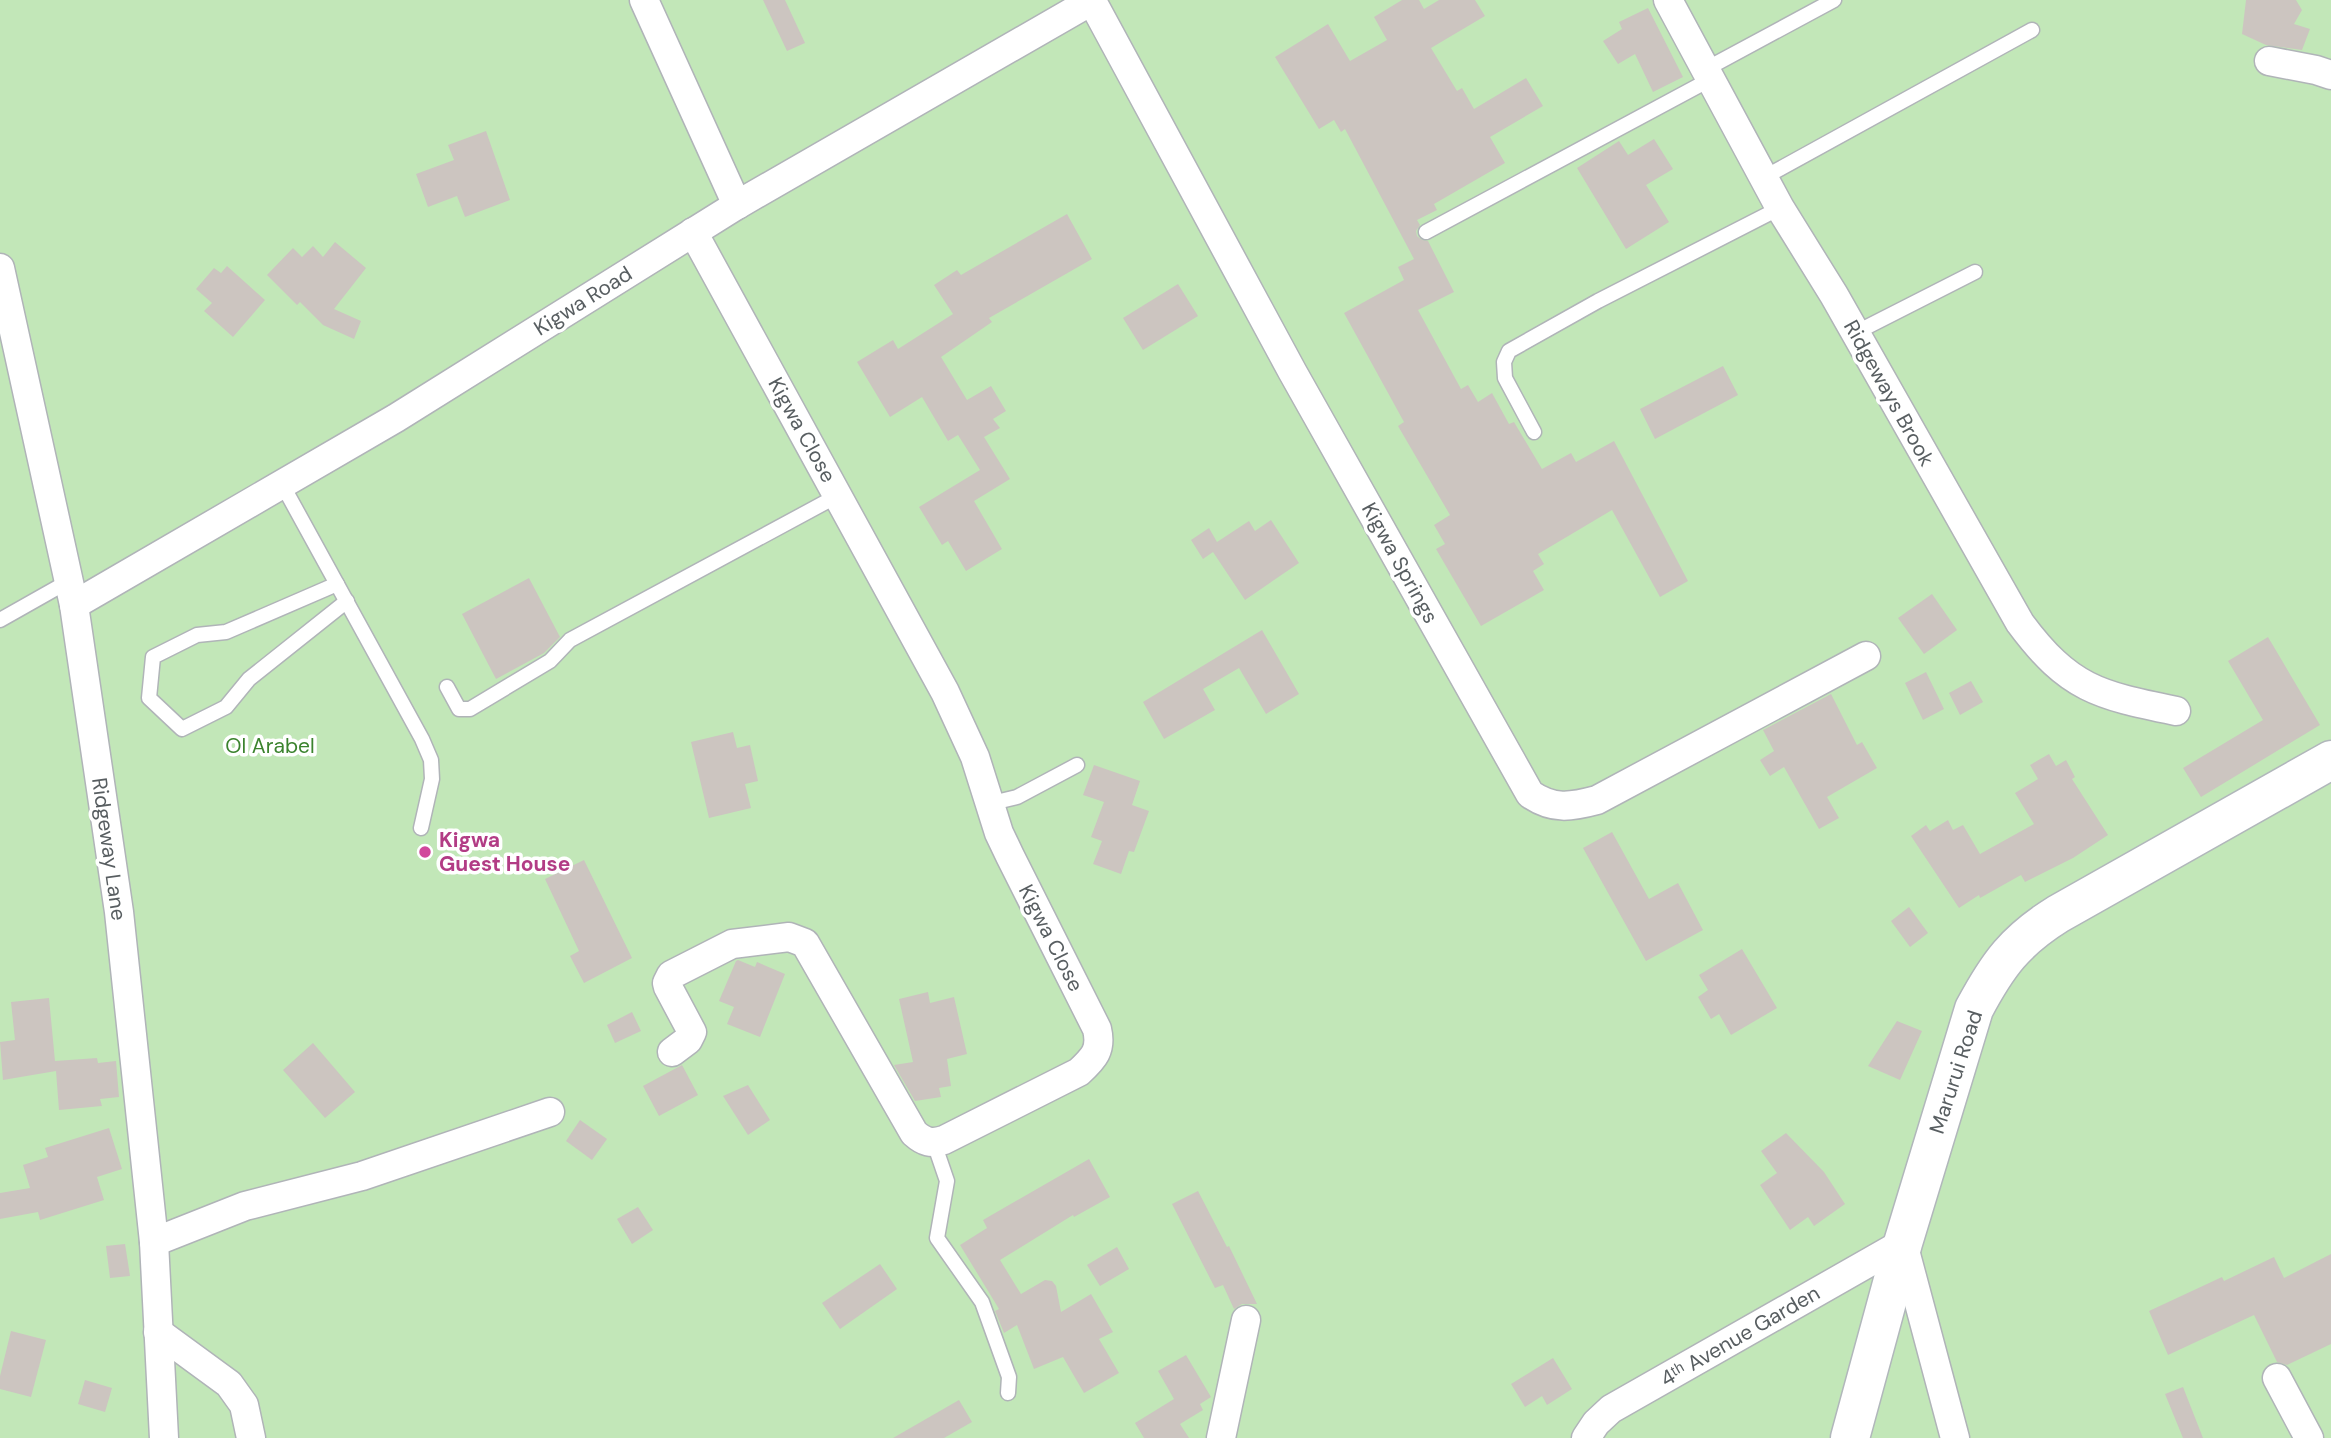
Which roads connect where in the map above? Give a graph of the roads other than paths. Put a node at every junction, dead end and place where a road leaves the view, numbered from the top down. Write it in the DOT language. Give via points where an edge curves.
graph roads {
  1 [pos="644,0"];
  2 [pos="1092,0"];
  3 [pos="1668,0"];
  4 [pos="1834,0"];
  5 [pos="2032,30"];
  6 [pos="2269,61"];
  7 [pos="1709,74"];
  8 [pos="2331,75"];
  9 [pos="1765,177"];
  10 [pos="737,205"];
  11 [pos="1780,208"];
  12 [pos="693,232"];
  13 [pos="1426,232"];
  14 [pos="0,268"];
  15 [pos="1975,272"];
  16 [pos="1855,333"];
  17 [pos="1534,432"];
  18 [pos="282,484"];
  19 [pos="837,496"];
  20 [pos="337,584"];
  21 [pos="72,593"];
  22 [pos="347,601"];
  23 [pos="0,620"];
  24 [pos="1866,656"];
  25 [pos="447,687"];
  26 [pos="2176,711"];
  27 [pos="2331,760"];
  28 [pos="1077,765"];
  29 [pos="992,803"];
  30 [pos="421,828"];
  31 [pos="672,1052"];
  32 [pos="550,1112"];
  33 [pos="934,1143"];
  34 [pos="154,1242"];
  35 [pos="1903,1243"];
  36 [pos="1247,1321"];
  37 [pos="158,1332"];
  38 [pos="2277,1378"];
  39 [pos="1008,1393"];
  40 [pos="164,1438"];
  41 [pos="251,1438"];
  42 [pos="1222,1438"];
  43 [pos="1586,1438"];
  44 [pos="1850,1438"];
  45 [pos="1955,1438"];
  46 [pos="2308,1438"];
  1 -- 10 [label="street"];
  2 -- 10 [label="street, Kigwa Road"];
  2 -- 24 [label="street, Kigwa Springs" via="1292,371 1530,794 1554,806 1597,800"];
  3 -- 7 [label="street, Ridgeways Brook"];
  4 -- 7 [label="lane"];
  5 -- 9 [label="lane"];
  6 -- 8 [label="street"];
  7 -- 9 [label="street, Ridgeways Brook"];
  7 -- 13 [label="lane"];
  9 -- 11 [label="street, Ridgeways Brook"];
  10 -- 12 [label="street, Kigwa Road"];
  11 -- 16 [label="street, Ridgeways Brook"];
  11 -- 17 [label="lane" via="1509,351 1504,378"];
  12 -- 18 [label="street, Kigwa Road"];
  12 -- 19 [label="street, Kigwa Close"];
  14 -- 21 [label="street, Ridgeway Lane"];
  15 -- 16 [label="lane"];
  16 -- 26 [label="street, Ridgeways Brook" via="2034,641 2055,665 2096,691"];
  18 -- 20 [label="lane"];
  18 -- 21 [label="street, Kigwa Road"];
  19 -- 25 [label="lane" via="570,640 550,662 470,709 459,709"];
  19 -- 29 [label="street, Kigwa Close" via="945,692"];
  20 -- 22 [label="lane"];
  20 -- 22 [label="lane" via="226,632 197,635 153,657 149,698 182,729 226,708 249,679"];
  21 -- 23 [label="lane"];
  21 -- 34 [label="street, Ridgeway Lane" via="118,912"];
  22 -- 30 [label="lane" via="431,760 432,779"];
  27 -- 35 [label="street, Marurui Road" via="2058,914 2010,950 1974,1009"];
  28 -- 29 [label="lane" via="1017,797"];
  29 -- 33 [label="street, Kigwa Close" via="999,833 1100,1041 1079,1072"];
  31 -- 33 [label="street" via="692,1032 667,983 671,975 732,944 796,938 805,943 914,1133 922,1141"];
  32 -- 34 [label="street" via="362,1176 245,1206"];
  33 -- 39 [label="lane" via="947,1181 937,1238 982,1302 1009,1377"];
  34 -- 37 [label="street, Ridgeway Lane"];
  35 -- 43 [label="street, 4ᵗʰ Avenue Garden" via="1611,1409"];
  35 -- 44 [label="street, Marurui Road"];
  35 -- 45 [label="street"];
  36 -- 42 [label="street"];
  37 -- 40 [label="street, Ridgeway Lane"];
  37 -- 41 [label="street" via="237,1393"];
  38 -- 46 [label="street"];
}
